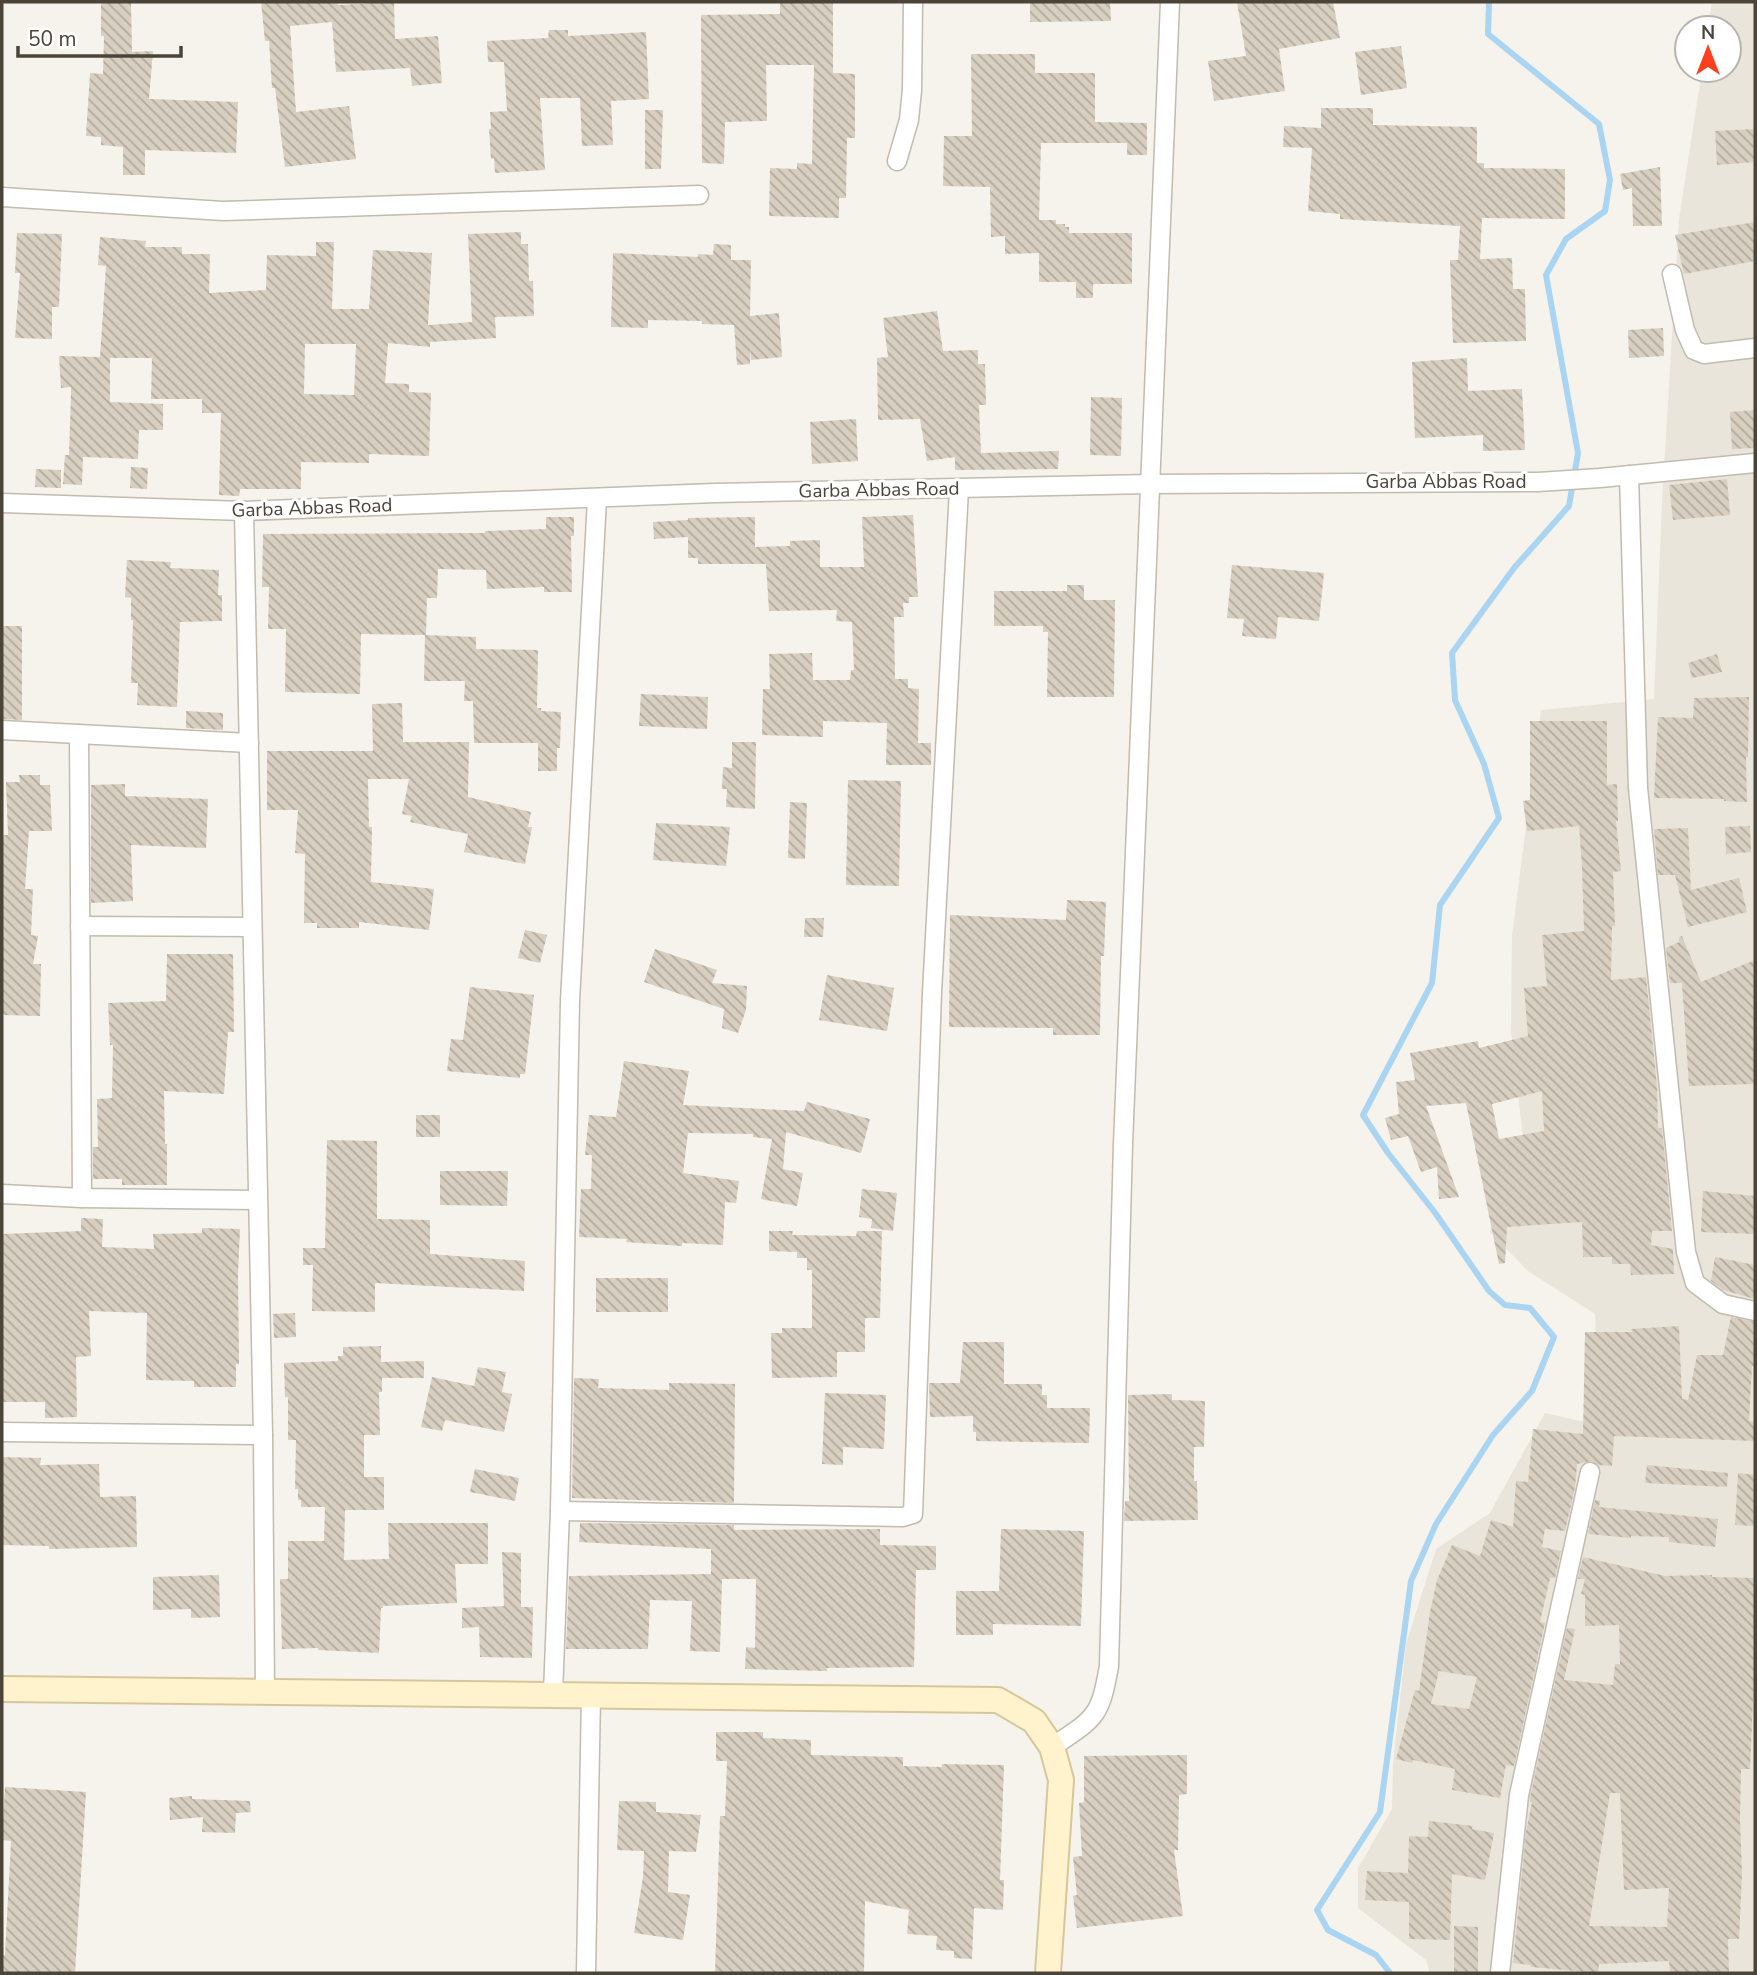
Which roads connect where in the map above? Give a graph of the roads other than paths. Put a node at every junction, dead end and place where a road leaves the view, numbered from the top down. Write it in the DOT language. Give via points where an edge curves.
graph roads {
  1 [pos="913,2"];
  2 [pos="1170,2"];
  3 [pos="897,161"];
  4 [pos="699,195"];
  5 [pos="2,197"];
  6 [pos="1672,274"];
  7 [pos="1755,348"];
  8 [pos="1755,463"];
  9 [pos="1629,475"];
  10 [pos="1150,484"];
  11 [pos="959,489"];
  12 [pos="597,499"];
  13 [pos="2,503"];
  14 [pos="244,511"];
  15 [pos="2,730"];
  16 [pos="79,734"];
  17 [pos="248,743"];
  18 [pos="80,926"];
  19 [pos="252,927"];
  20 [pos="2,1194"];
  21 [pos="82,1198"];
  22 [pos="257,1200"];
  23 [pos="1755,1311"];
  24 [pos="2,1432"];
  25 [pos="263,1435"];
  26 [pos="1590,1472"];
  27 [pos="560,1511"];
  28 [pos="2,1689"];
  29 [pos="265,1693"];
  30 [pos="553,1694"];
  31 [pos="591,1694"];
  32 [pos="1052,1747"];
  33 [pos="586,1973"];
  34 [pos="1048,1973"];
  35 [pos="1500,1973"];
  1 -- 3 [label="street" via="909,120"];
  2 -- 10 [label="street"];
  4 -- 5 [label="street" via="223,211"];
  6 -- 7 [label="street" via="1694,350 1704,354"];
  8 -- 9 [label="street, Garba Abbas Road"];
  9 -- 10 [label="street, Garba Abbas Road" via="1538,482"];
  9 -- 23 [label="street" via="1638,788 1686,1252 1695,1283 1723,1304"];
  10 -- 11 [label="street, Garba Abbas Road"];
  10 -- 32 [label="street" via="1123,1144 1109,1666 1103,1702 1088,1722"];
  11 -- 12 [label="street, Garba Abbas Road"];
  11 -- 27 [label="street" via="932,993 913,1514"];
  12 -- 14 [label="street, Garba Abbas Road"];
  12 -- 27 [label="street" via="570,1001"];
  13 -- 14 [label="street, Garba Abbas Road"];
  14 -- 17 [label="street"];
  15 -- 16 [label="street"];
  16 -- 17 [label="street"];
  16 -- 18 [label="street"];
  17 -- 19 [label="street"];
  18 -- 19 [label="street"];
  18 -- 21 [label="street"];
  19 -- 22 [label="street"];
  20 -- 21 [label="street"];
  21 -- 22 [label="street"];
  22 -- 25 [label="street"];
  24 -- 25 [label="street"];
  25 -- 29 [label="street"];
  26 -- 35 [label="street" via="1519,1795"];
  27 -- 30 [label="street"];
  28 -- 29 [label="street"];
  29 -- 30 [label="street"];
  30 -- 31 [label="street"];
  31 -- 32 [label="street" via="998,1700 1034,1721"];
  31 -- 33 [label="street"];
  32 -- 34 [label="street" via="1060,1780"];
}
